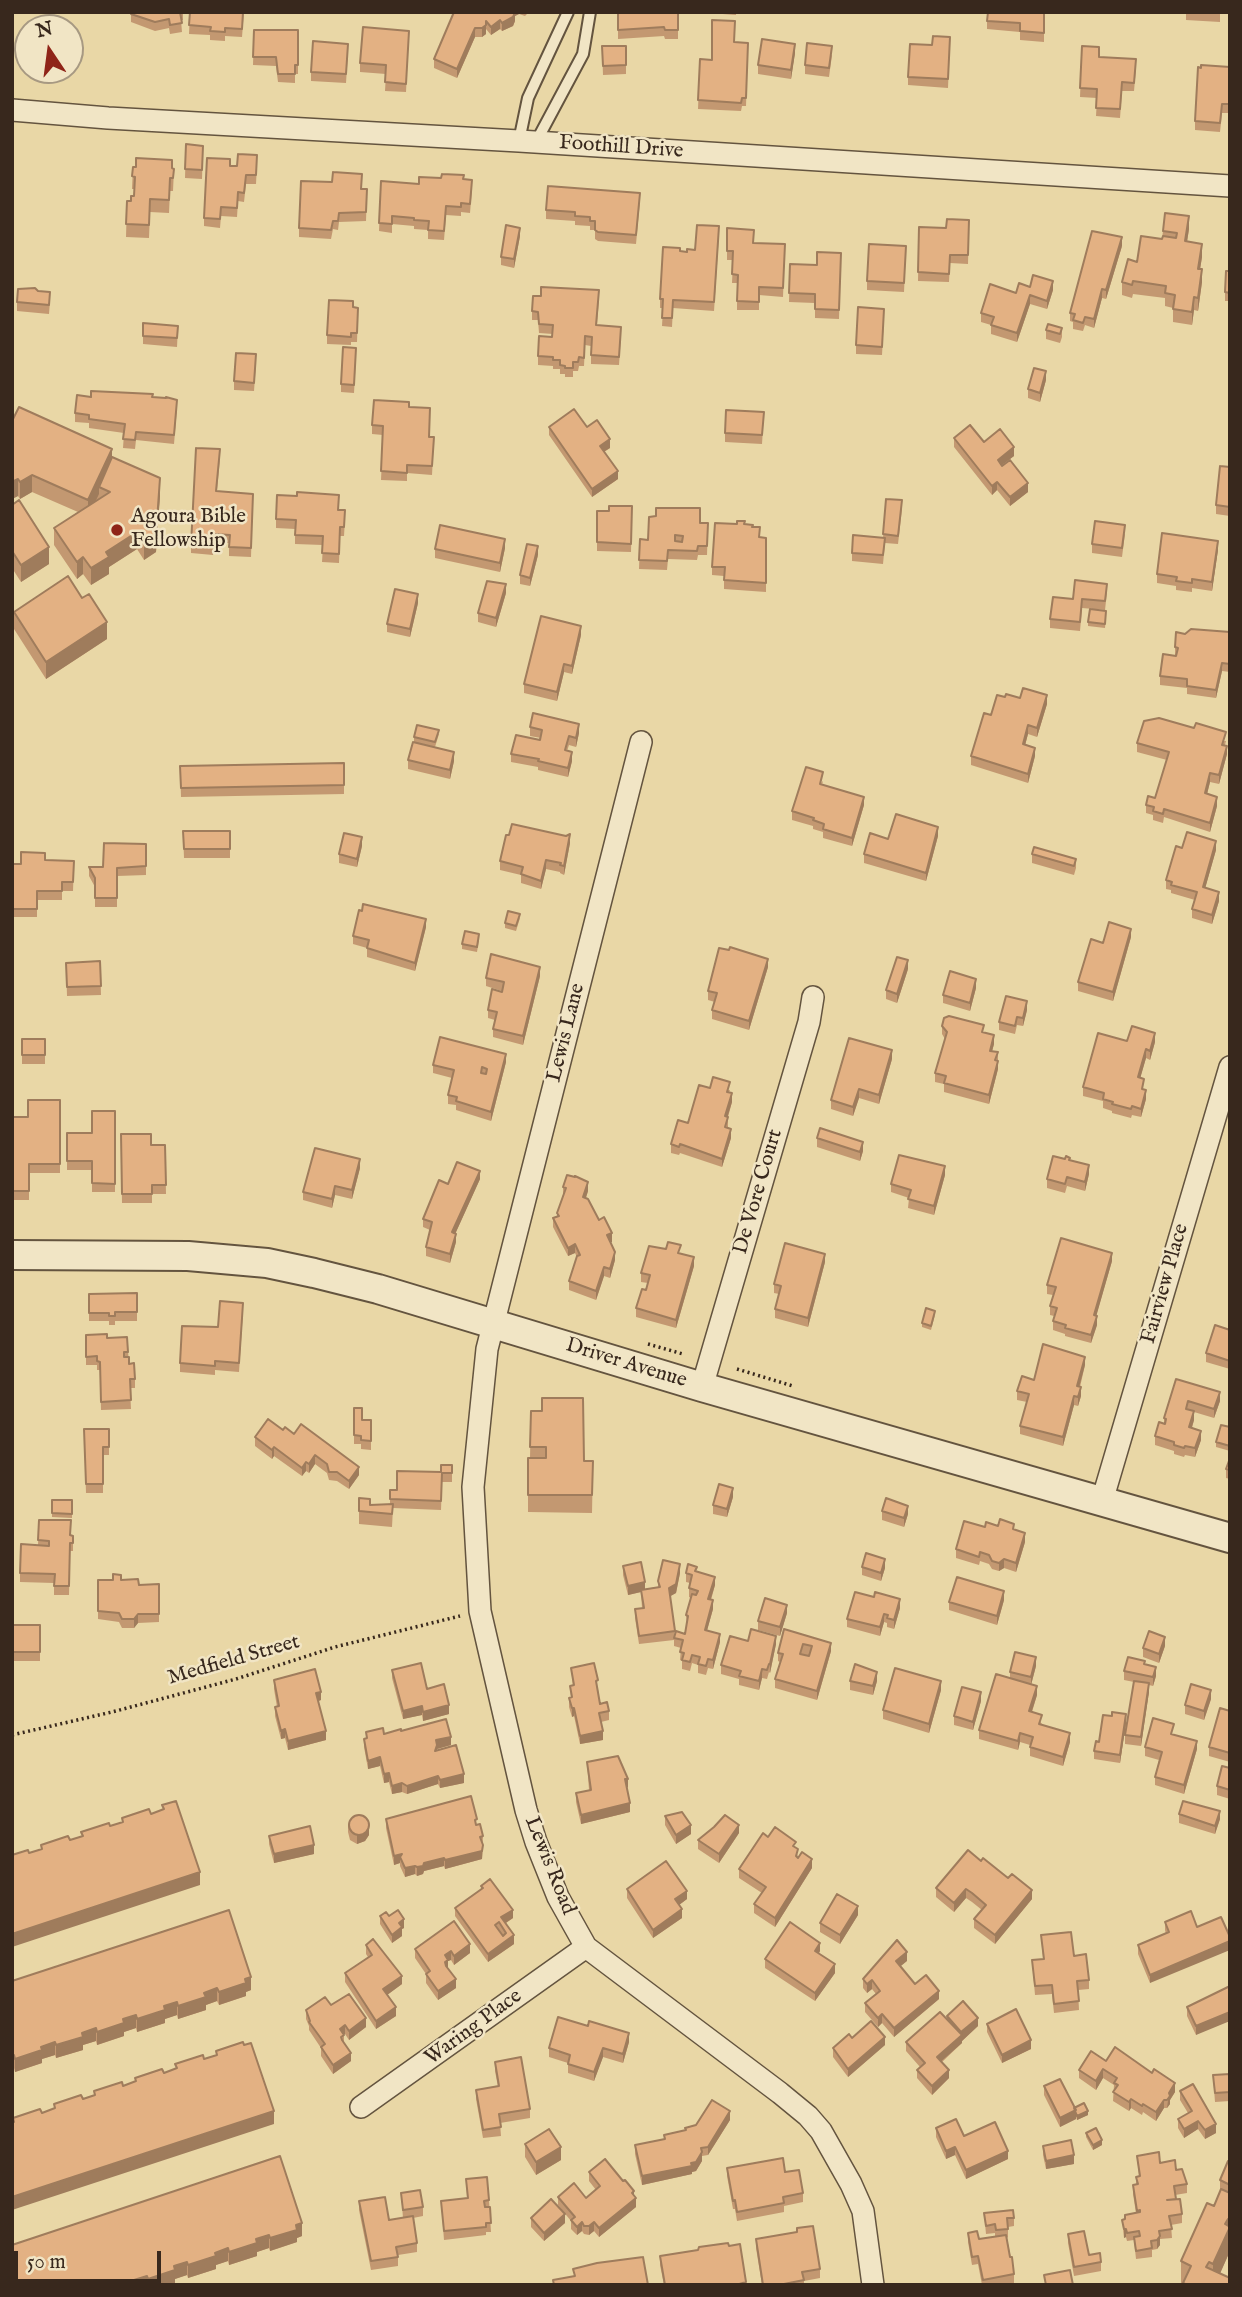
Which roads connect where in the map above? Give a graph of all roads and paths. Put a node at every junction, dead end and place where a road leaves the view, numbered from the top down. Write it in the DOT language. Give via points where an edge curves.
graph roads {
  1 [pos="568,12"];
  2 [pos="590,12"];
  3 [pos="12,110"];
  4 [pos="528,141"];
  5 [pos="1230,186"];
  6 [pos="641,742"];
  7 [pos="813,997"];
  8 [pos="1230,1067"];
  9 [pos="12,1255"];
  10 [pos="493,1324"];
  11 [pos="702,1387"];
  12 [pos="1102,1501"];
  13 [pos="1230,1538"];
  14 [pos="464,1615"];
  15 [pos="12,1735"];
  16 [pos="586,1947"];
  17 [pos="360,2107"];
  18 [pos="873,2285"];
  1 -- 4 [label="lane" via="528,98"];
  2 -- 4 [label="lane" via="583,54"];
  3 -- 4 [label="street, Foothill Drive"];
  4 -- 5 [label="street, Foothill Drive"];
  6 -- 10 [label="street, Lewis Lane"];
  7 -- 11 [label="street, De Vore Court"];
  8 -- 12 [label="street, Fairview Place"];
  9 -- 10 [label="street, Driver Avenue" via="159,1255 280,1265"];
  10 -- 11 [label="street, Driver Avenue"];
  10 -- 16 [label="street, Lewis Road" via="474,1487 480,1611 536,1842 558,1897"];
  11 -- 12 [label="street, Driver Avenue"];
  12 -- 13 [label="street, Driver Avenue"];
  14 -- 15 [label="path, Medfield Street" via="335,1647 137,1706"];
  16 -- 17 [label="street, Waring Place"];
  16 -- 18 [label="street, Lewis Road" via="780,2093 821,2131 863,2211"];
}
